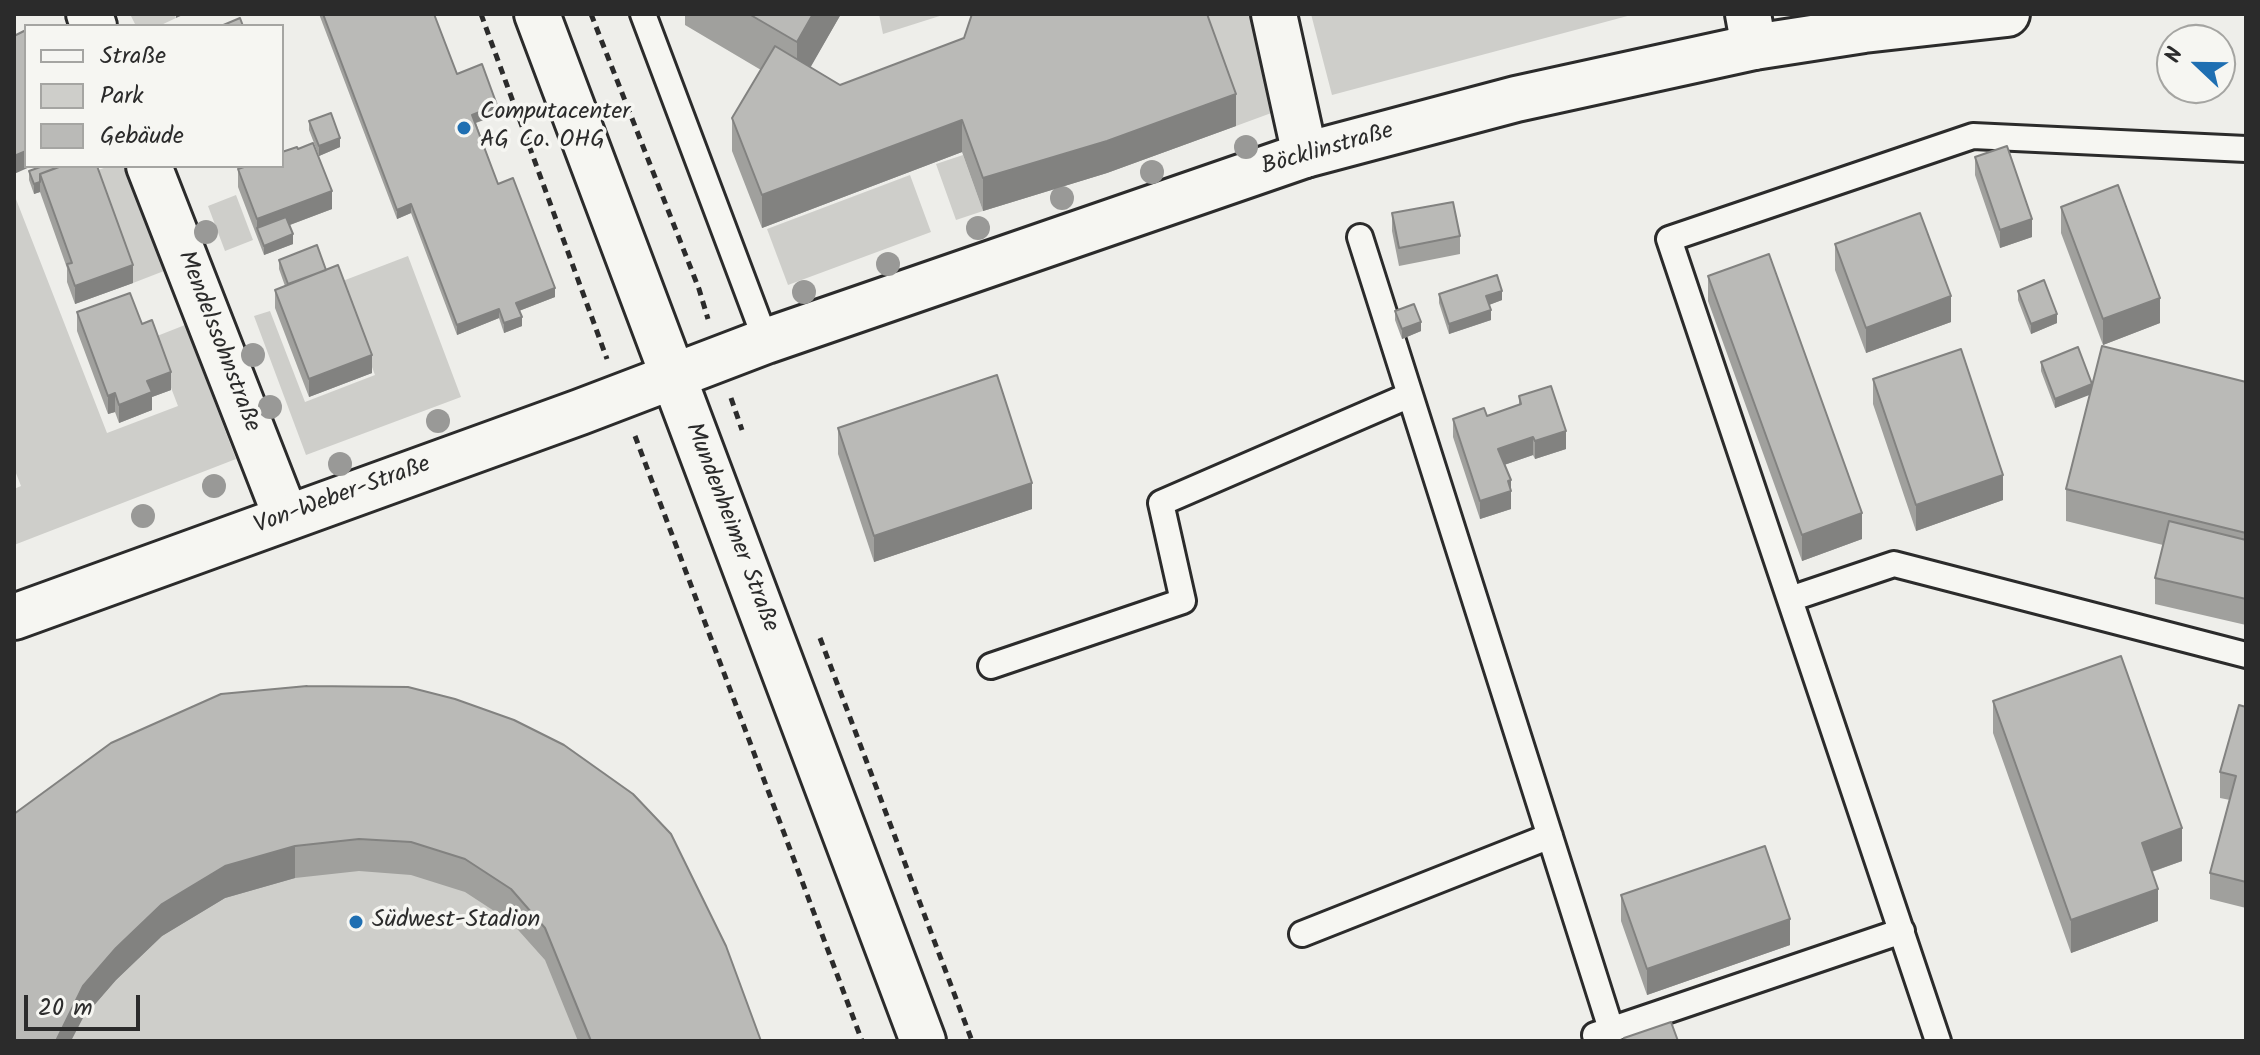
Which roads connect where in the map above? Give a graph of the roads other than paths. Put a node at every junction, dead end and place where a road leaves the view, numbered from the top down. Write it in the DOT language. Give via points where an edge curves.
graph roads {
  1 [pos="537,14"];
  2 [pos="643,14"];
  3 [pos="1274,14"];
  4 [pos="2007,14"];
  5 [pos="1751,30"];
  6 [pos="2246,149"];
  7 [pos="1305,155"];
  8 [pos="150,168"];
  9 [pos="1360,237"];
  10 [pos="766,341"];
  11 [pos="672,375"];
  12 [pos="1410,395"];
  13 [pos="286,517"];
  14 [pos="1790,599"];
  15 [pos="14,617"];
  16 [pos="2246,655"];
  17 [pos="991,666"];
  18 [pos="1550,836"];
  19 [pos="1902,931"];
  20 [pos="1302,934"];
  21 [pos="1604,1035"];
  22 [pos="923,1041"];
  23 [pos="1938,1041"];
  1 -- 11 [label="street, Mundenheimer Straße"];
  2 -- 10 [label="lane"];
  3 -- 7 [label="street"];
  4 -- 5 [label="street, Böcklinstraße" via="1864,30"];
  5 -- 7 [label="street, Böcklinstraße"];
  6 -- 14 [label="lane" via="1973,136 1669,239"];
  7 -- 10 [label="street, Böcklinstraße"];
  8 -- 13 [label="street, Mendelssohnstraße"];
  9 -- 12 [label="lane"];
  10 -- 11 [label="street, Böcklinstraße"];
  11 -- 13 [label="street, Von-Weber-Straße"];
  11 -- 22 [label="street, Mundenheimer Straße"];
  12 -- 17 [label="lane" via="1161,503 1183,601"];
  12 -- 18 [label="lane"];
  13 -- 15 [label="street, Von-Weber-Straße"];
  14 -- 16 [label="lane" via="1894,564"];
  14 -- 19 [label="lane"];
  18 -- 20 [label="lane"];
  18 -- 21 [label="lane"];
  19 -- 21 [label="lane"];
  19 -- 23 [label="lane"];
}
